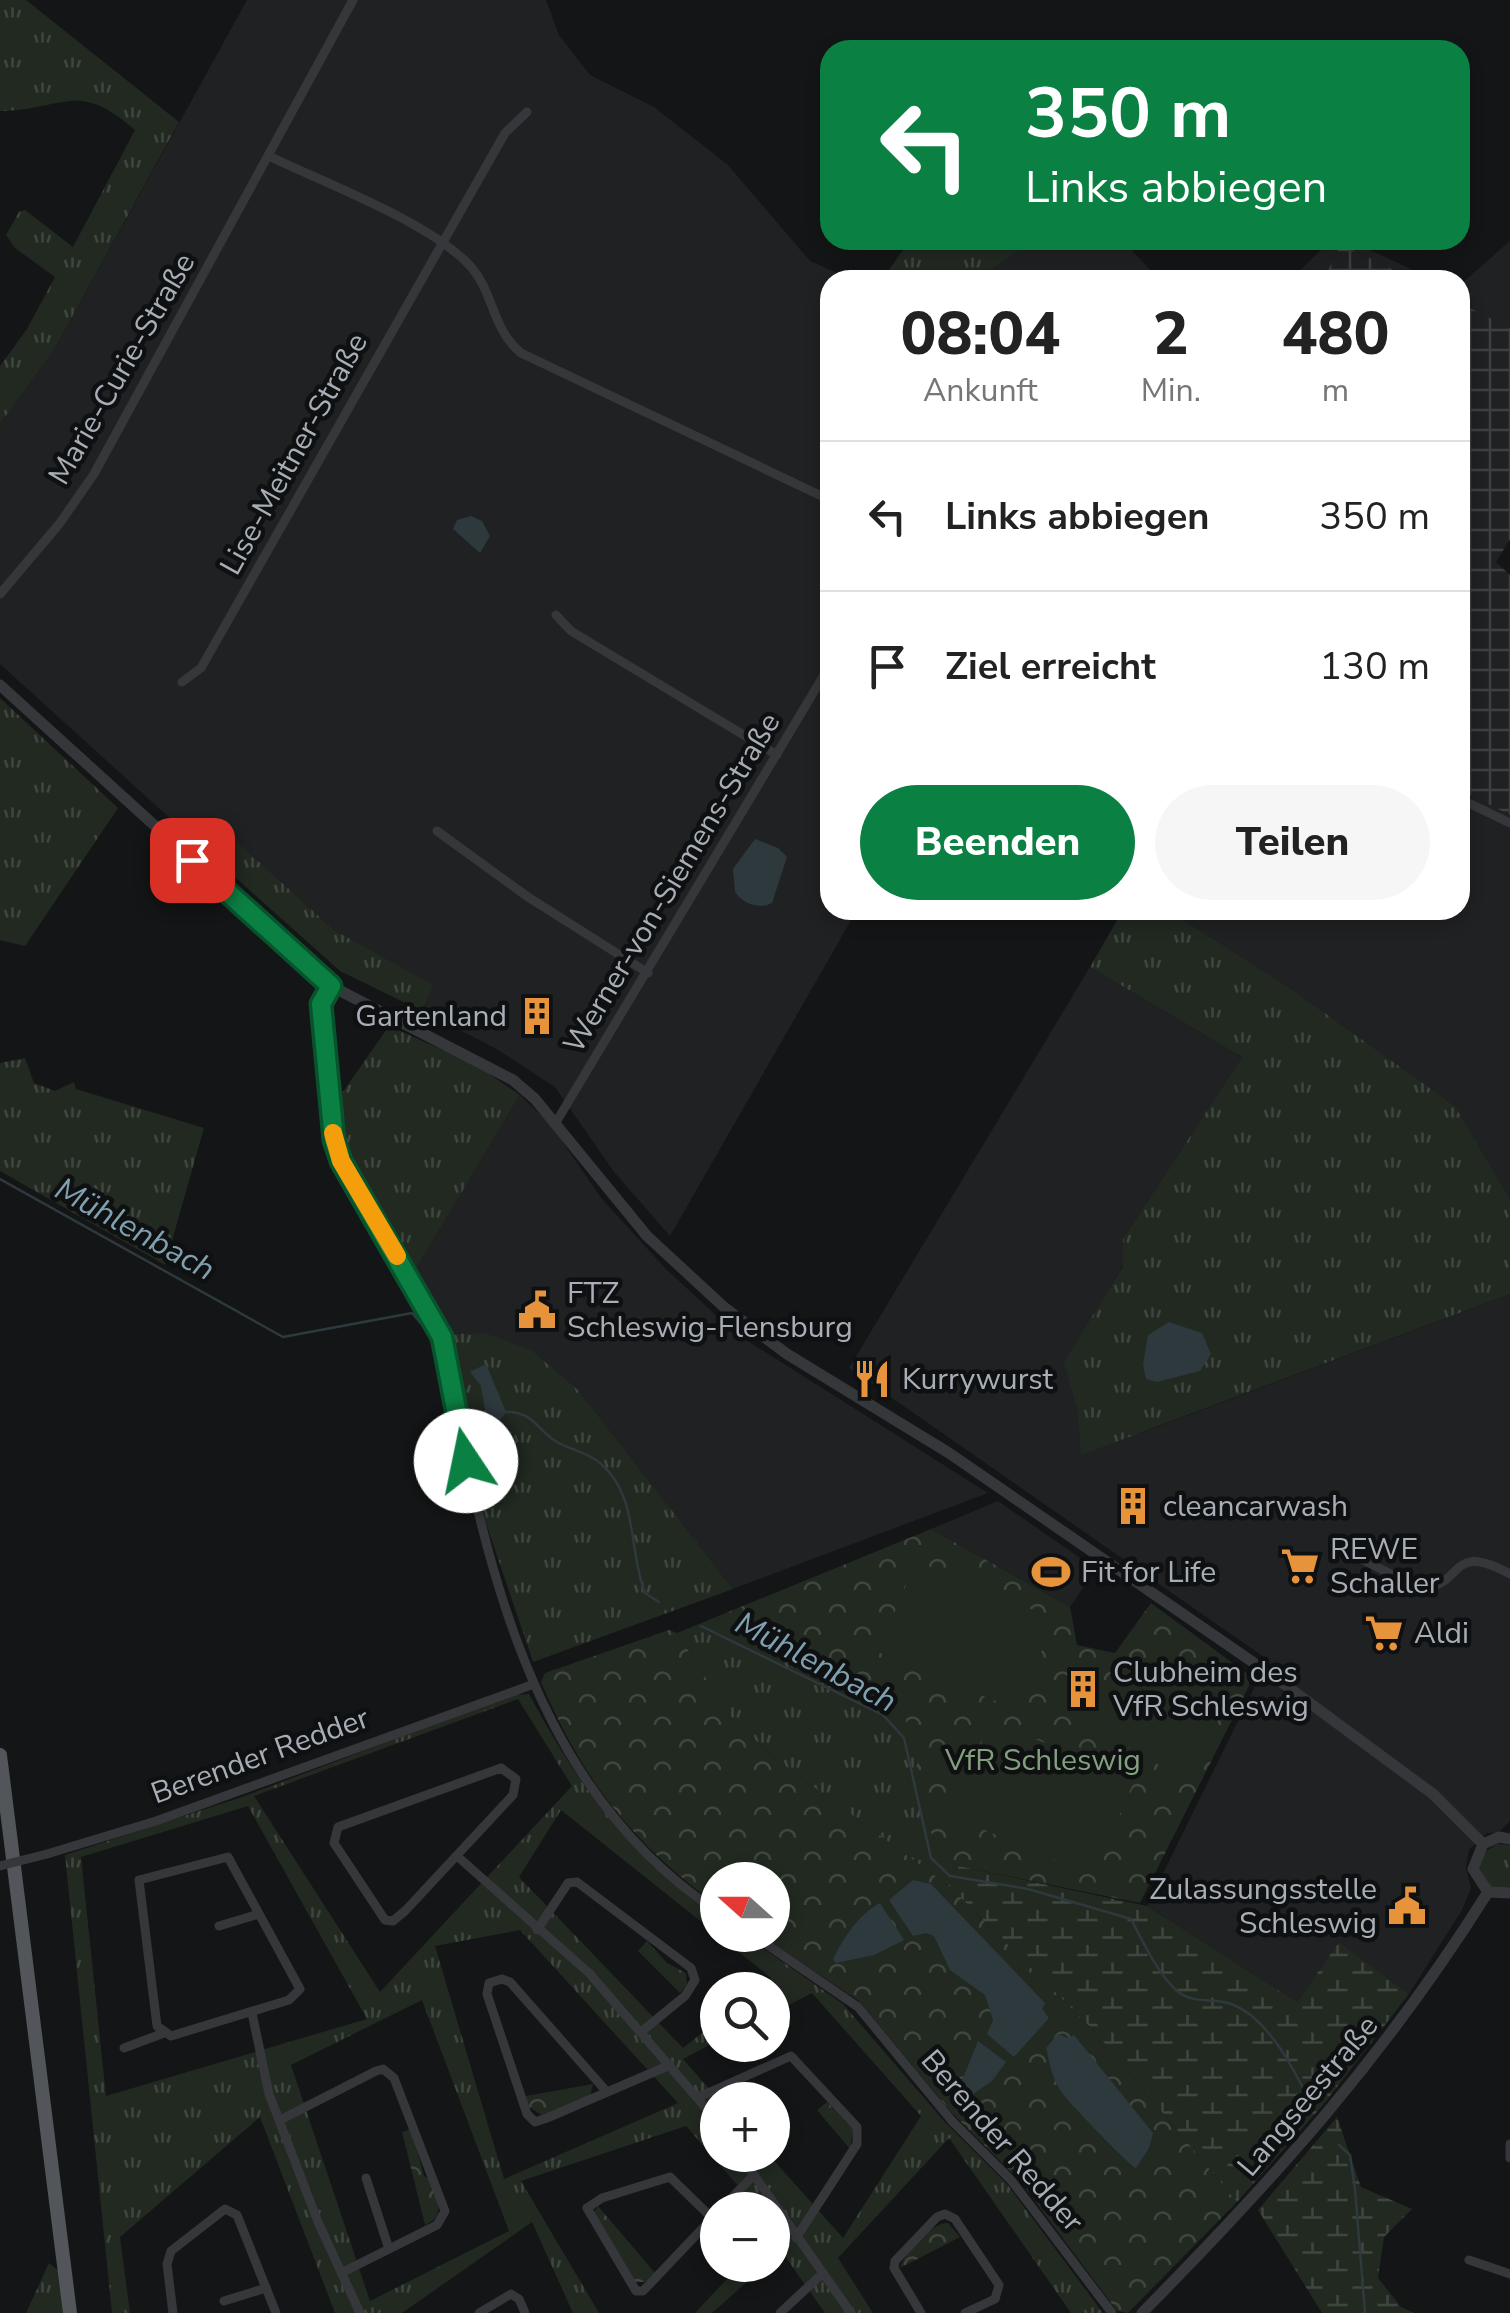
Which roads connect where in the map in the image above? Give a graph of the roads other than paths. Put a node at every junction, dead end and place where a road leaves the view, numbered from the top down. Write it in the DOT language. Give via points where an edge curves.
graph roads {
  1 [pos="354,0"];
  2 [pos="527,112"];
  3 [pos="269,156"];
  4 [pos="442,244"];
  5 [pos="820,495"];
  6 [pos="0,594"];
  7 [pos="556,615"];
  8 [pos="182,682"];
  9 [pos="820,683"];
  10 [pos="0,685"];
  11 [pos="777,755"];
  12 [pos="1470,804"];
  13 [pos="1510,823"];
  14 [pos="438,831"];
  15 [pos="648,973"];
  16 [pos="331,986"];
  17 [pos="555,1124"];
  18 [pos="1348,1552"];
  19 [pos="1510,1574"];
  20 [pos="534,1684"];
  21 [pos="0,1755"];
  22 [pos="1510,1839"];
  23 [pos="1483,1844"];
  24 [pos="457,1856"];
  25 [pos="0,1866"];
  26 [pos="1488,1892"];
  27 [pos="1510,1894"];
  28 [pos="700,1898"];
  29 [pos="259,1914"];
  30 [pos="219,1926"];
  31 [pos="537,1930"];
  32 [pos="777,1952"];
  33 [pos="252,2012"];
  34 [pos="641,2032"];
  35 [pos="164,2033"];
  36 [pos="124,2048"];
  37 [pos="670,2066"];
  38 [pos="607,2092"];
  39 [pos="699,2097"];
  40 [pos="280,2120"];
  41 [pos="1510,2144"];
  42 [pos="1510,2158"];
  43 [pos="752,2172"];
  44 [pos="754,2175"];
  45 [pos="366,2178"];
  46 [pos="737,2192"];
  47 [pos="716,2213"];
  48 [pos="796,2238"];
  49 [pos="390,2249"];
  50 [pos="1469,2260"];
  51 [pos="341,2273"];
  52 [pos="823,2273"];
  53 [pos="1510,2274"];
  54 [pos="266,2288"];
  55 [pos="224,2302"];
  56 [pos="70,2313"];
  57 [pos="173,2313"];
  58 [pos="276,2313"];
  59 [pos="360,2313"];
  60 [pos="479,2313"];
  61 [pos="526,2313"];
  62 [pos="780,2313"];
  63 [pos="851,2313"];
  64 [pos="920,2313"];
  65 [pos="965,2313"];
  66 [pos="1112,2313"];
  67 [pos="1142,2313"];
  1 -- 3 [label="street, Marie-Curie-Straße"];
  2 -- 4 [label="street, Lise-Meitner-Straße" via="505,133"];
  3 -- 4 [label="street"];
  3 -- 6 [label="street, Marie-Curie-Straße" via="94,474"];
  4 -- 5 [label="street" via="473,269 498,330 521,353"];
  4 -- 8 [label="street, Lise-Meitner-Straße" via="225,628 201,668"];
  7 -- 11 [label="street" via="570,632"];
  9 -- 11 [label="street, Werner-von-Siemens-Straße"];
  10 -- 16 [label="street"];
  11 -- 15 [label="street, Werner-von-Siemens-Straße"];
  12 -- 13 [label="street"];
  14 -- 15 [label="street"];
  15 -- 17 [label="street, Werner-von-Siemens-Straße"];
  16 -- 17 [label="street" via="496,1068"];
  16 -- 20 [label="street" via="321,1004 334,1140 442,1337 480,1524"];
  17 -- 23 [label="street" via="647,1236 724,1308 1273,1676 1434,1794"];
  18 -- 19 [label="street" via="1418,1588 1431,1588 1482,1558"];
  20 -- 25 [label="street, Berender Redder, bridge" via="156,1821"];
  20 -- 28 [label="street" via="596,1799 650,1858"];
  21 -- 56 [label="main road"];
  22 -- 23 [label="street"];
  23 -- 26 [label="street" via="1473,1870"];
  24 -- 24 [label="street" via="406,1910 385,1920 334,1843 334,1833 380,1810 508,1770 516,1779 513,1794"];
  24 -- 31 [label="street"];
  26 -- 27 [label="street"];
  26 -- 67 [label="street, Langseestraße" via="1355,2083"];
  29 -- 30 [label="street"];
  29 -- 33 [label="street" via="300,1989 297,1996"];
  29 -- 35 [label="street" via="228,1857 139,1880"];
  31 -- 34 [label="street" via="588,1973"];
  31 -- 34 [label="street" via="561,1890 577,1882 691,1968 695,1980 684,1996"];
  32 -- 66 [label="street, Berender Redder" via="858,2007 928,2094 1011,2180"];
  33 -- 35 [label="street"];
  33 -- 40 [label="street"];
  34 -- 37 [label="street"];
  35 -- 36 [label="street"];
  37 -- 38 [label="street"];
  37 -- 39 [label="street"];
  38 -- 38 [label="street" via="535,2122 487,1994 489,1983 510,1982"];
  39 -- 48 [label="street" via="790,2056 857,2126 857,2144"];
  40 -- 49 [label="street" via="376,2071 394,2078 445,2211 437,2225"];
  40 -- 51 [label="street"];
  41 -- 42 [label="street"];
  43 -- 44 [label="street"];
  44 -- 46 [label="street"];
  44 -- 48 [label="street"];
  45 -- 49 [label="street"];
  47 -- 47 [label="street" via="636,2291 587,2208 670,2177"];
  48 -- 52 [label="street"];
  49 -- 51 [label="street"];
  50 -- 53 [label="street"];
  51 -- 59 [label="street"];
  52 -- 62 [label="street"];
  52 -- 63 [label="street"];
  54 -- 55 [label="street"];
  54 -- 57 [label="street" via="237,2215 225,2209 171,2251 166,2264"];
  54 -- 58 [label="street"];
  60 -- 61 [label="street" via="511,2294"];
  64 -- 65 [label="street" via="895,2261 946,2214 999,2285 995,2299"];
}
